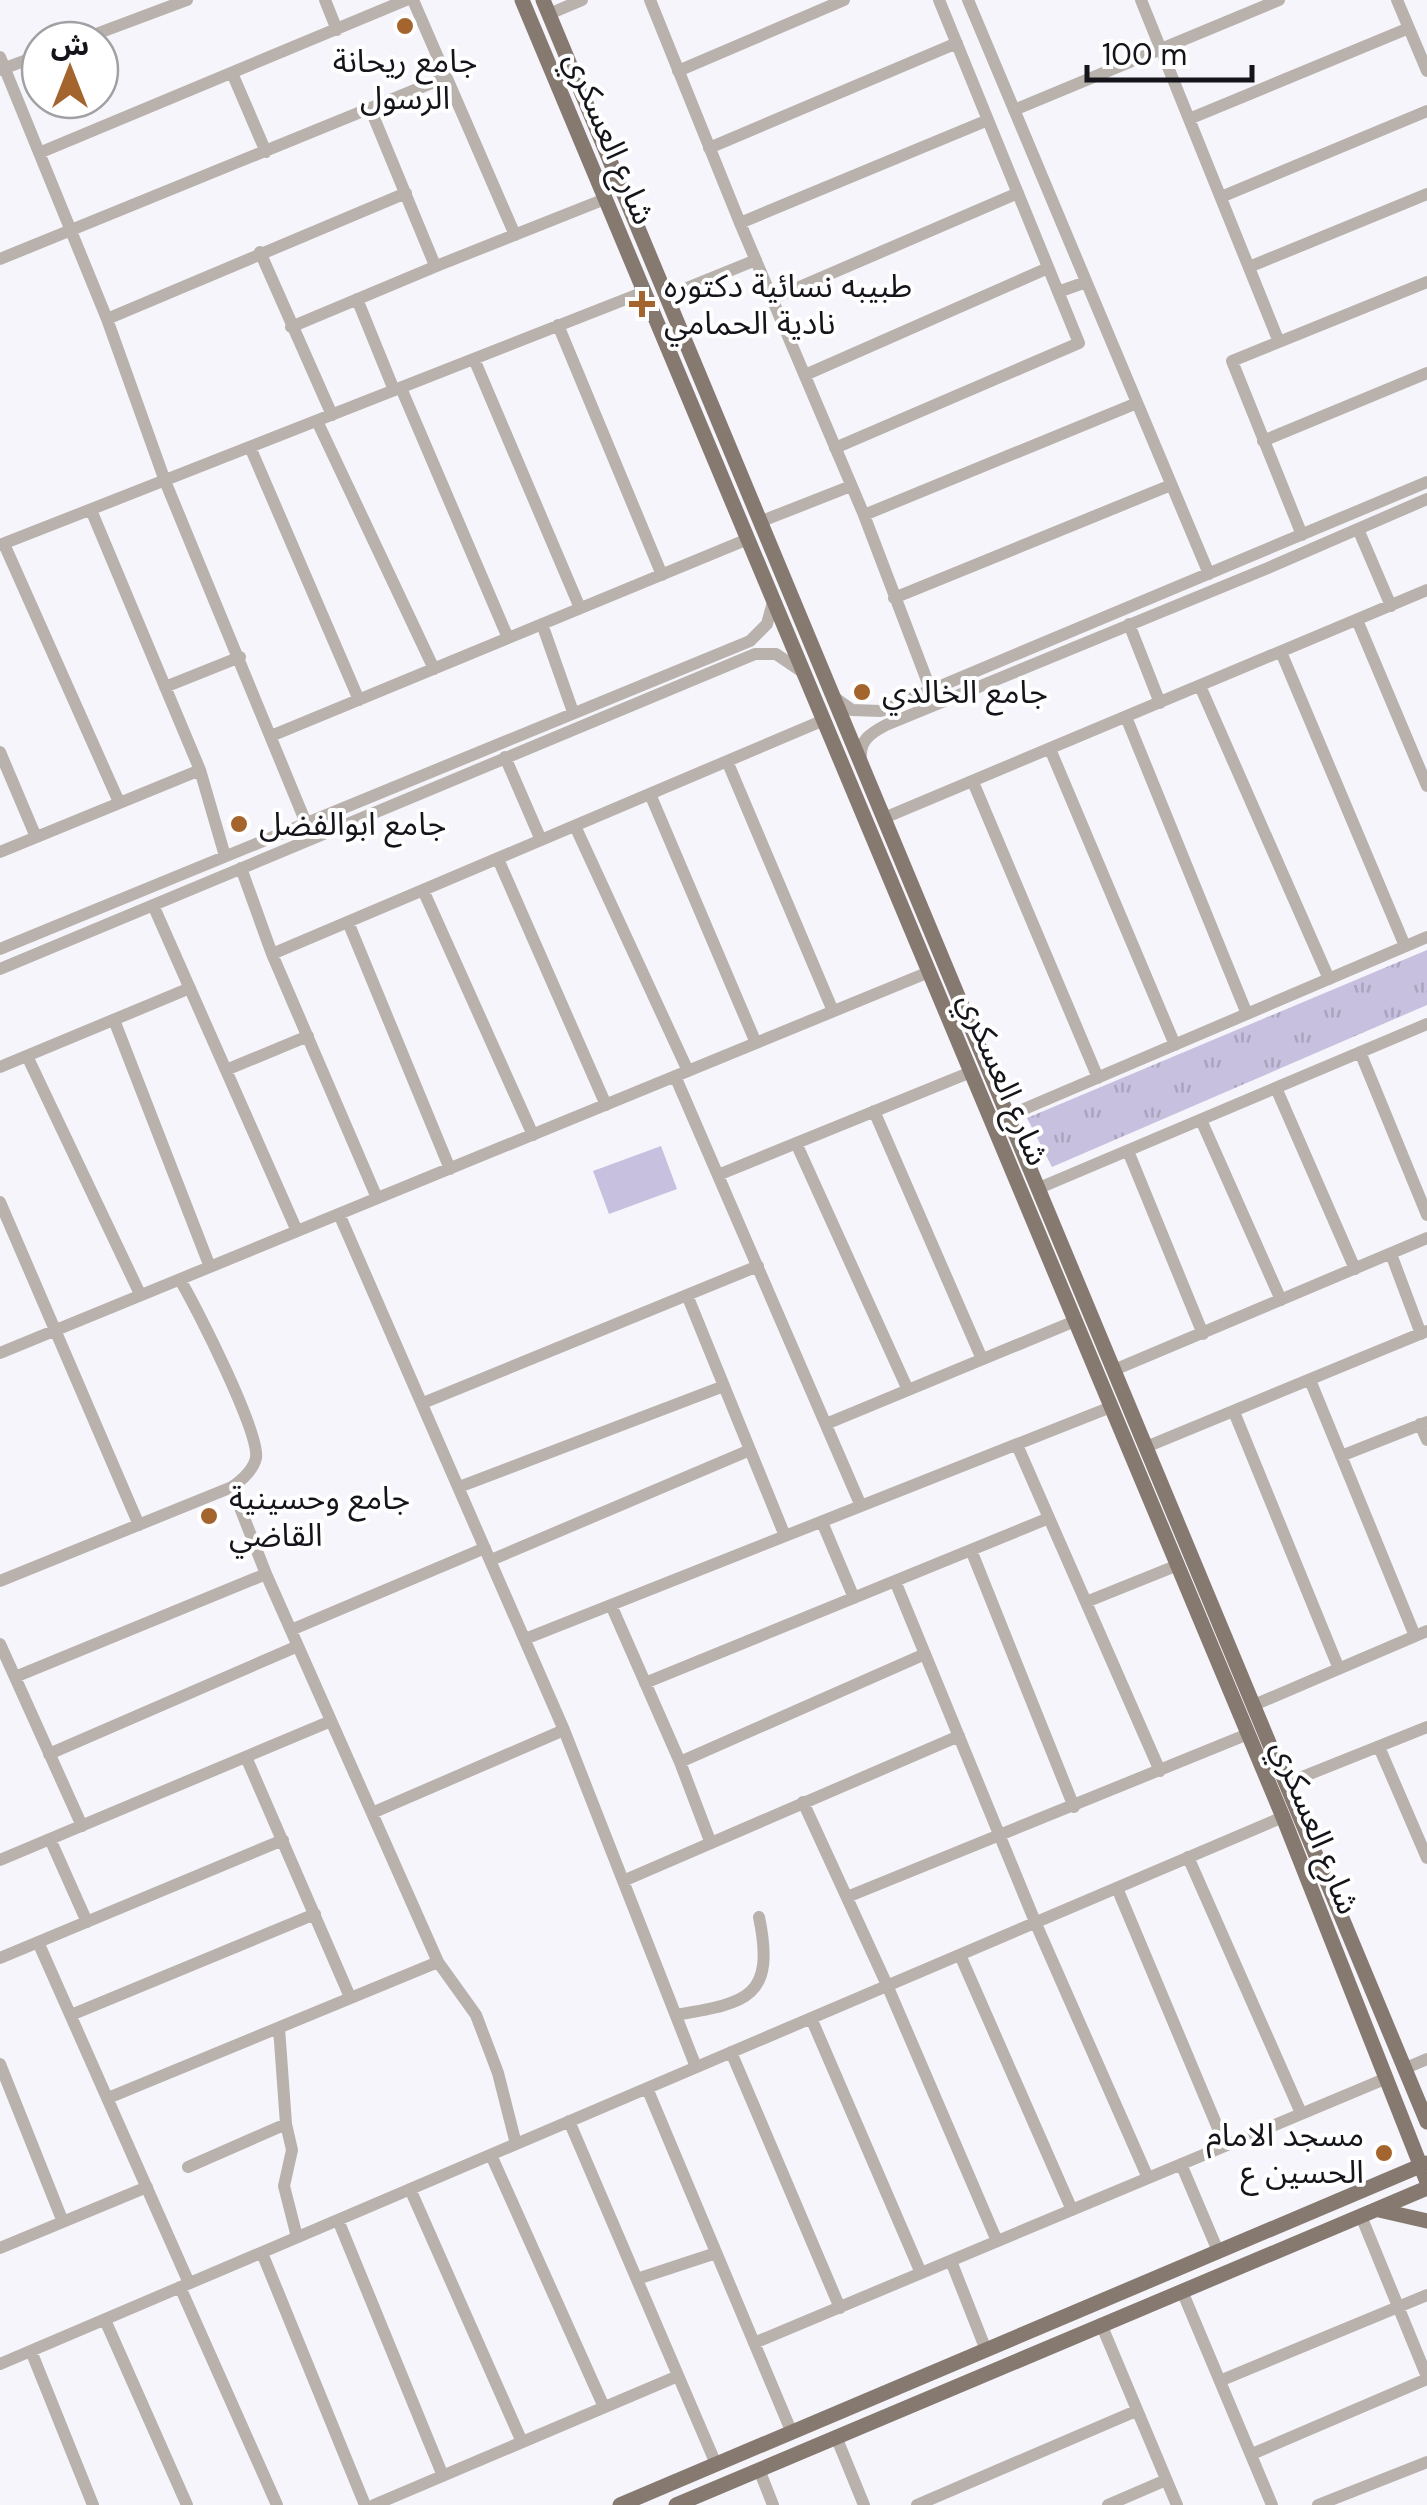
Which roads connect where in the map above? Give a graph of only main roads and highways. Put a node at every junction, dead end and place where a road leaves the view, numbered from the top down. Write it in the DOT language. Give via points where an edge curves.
graph roads {
  1 [pos="522,0"];
  2 [pos="546,7"];
  3 [pos="706,390"];
  4 [pos="687,394"];
  5 [pos="720,426"];
  6 [pos="702,430"];
  7 [pos="910,881"];
  8 [pos="893,886"];
  9 [pos="924,914"];
  10 [pos="907,918"];
  11 [pos="1165,1513"];
  12 [pos="1176,1539"];
  13 [pos="1427,2122"];
  14 [pos="1424,2164"];
  15 [pos="1427,2185"];
  16 [pos="1368,2213"];
  17 [pos="1427,2221"];
  18 [pos="1072,2313"];
  19 [pos="1045,2325"];
  20 [pos="1083,2332"];
  21 [pos="1057,2343"];
  22 [pos="620,2505"];
  23 [pos="676,2505"];
  1 -- 4 [label="main road, شارع العسكري"];
  2 -- 3 [label="main road, شارع العسكري"];
  3 -- 4 [label="main road" via="697,400"];
  3 -- 5 [label="main road, شارع العسكري"];
  4 -- 6 [label="main road, شارع العسكري"];
  5 -- 6 [label="main road" via="712,421"];
  5 -- 7 [label="main road, شارع العسكري"];
  6 -- 8 [label="main road, شارع العسكري"];
  7 -- 8 [label="main road" via="902,890"];
  7 -- 9 [label="main road, شارع العسكري"];
  8 -- 10 [label="main road, شارع العسكري"];
  9 -- 10 [label="main road" via="916,910"];
  9 -- 11 [label="main road, شارع العسكري" via="1146,1447"];
  10 -- 11 [label="main road, شارع العسكري" via="1112,1407"];
  11 -- 12 [label="main road, شارع العسكري"];
  12 -- 13 [label="main road, شارع العسكري" via="1254,1705"];
  12 -- 14 [label="main road, شارع العسكري" via="1178,1565"];
  14 -- 15 [label="main road, شارع العسكري"];
  14 -- 18 [label="main road"];
  15 -- 16 [label="main road"];
  16 -- 17 [label="main road"];
  16 -- 20 [label="main road"];
  18 -- 19 [label="main road"];
  18 -- 20 [label="main road" via="1070,2326"];
  19 -- 21 [label="main road" via="1057,2327"];
  19 -- 22 [label="main road"];
  20 -- 21 [label="main road"];
  21 -- 23 [label="main road"];
}
